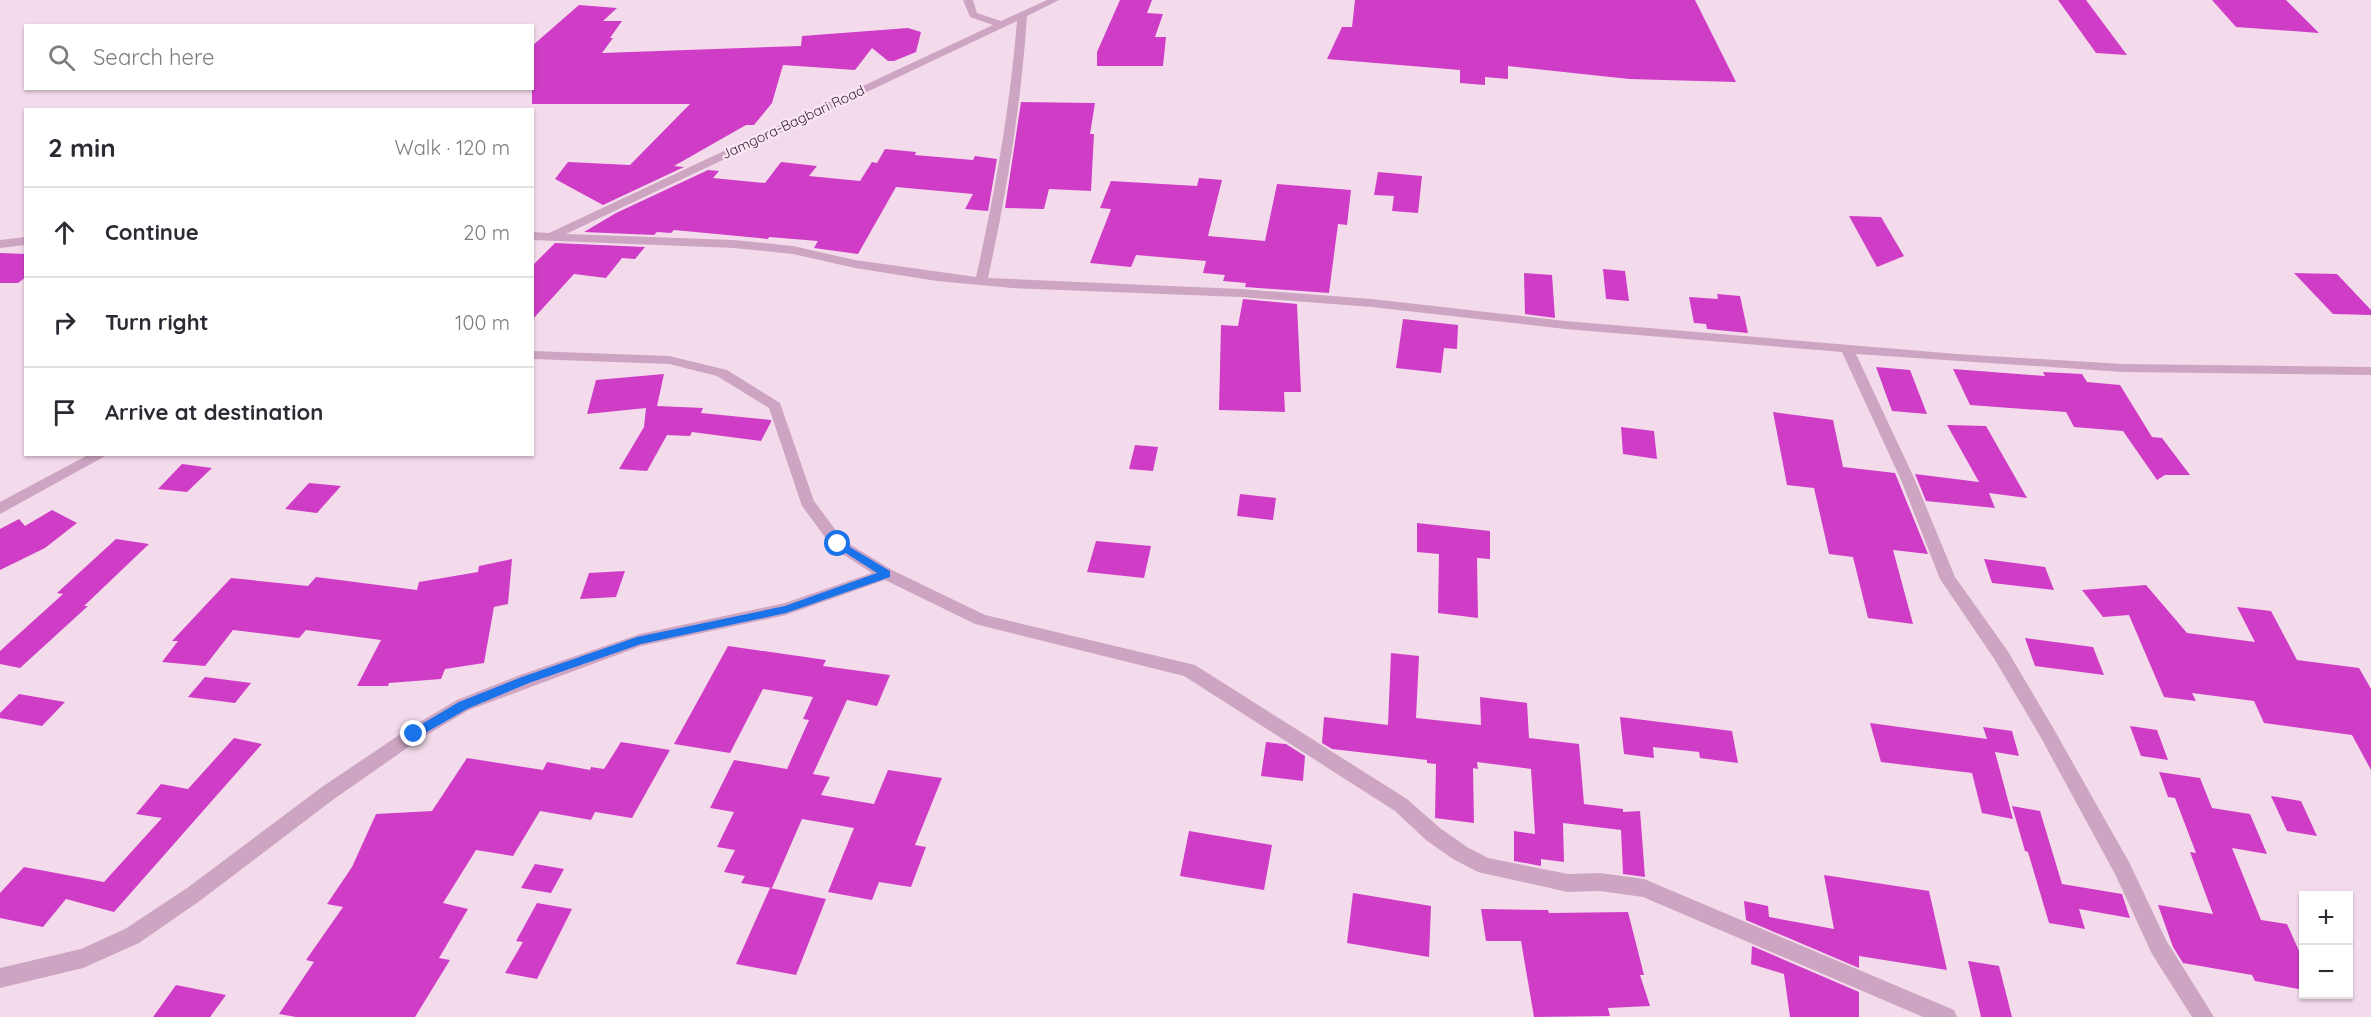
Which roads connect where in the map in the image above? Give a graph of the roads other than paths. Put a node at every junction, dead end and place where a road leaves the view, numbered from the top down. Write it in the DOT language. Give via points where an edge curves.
graph roads {
  1 [pos="968,0"];
  2 [pos="1054,0"];
  3 [pos="1022,15"];
  4 [pos="1001,24"];
  5 [pos="534,236"];
  6 [pos="551,236"];
  7 [pos="24,241"];
  8 [pos="0,244"];
  9 [pos="534,245"];
  10 [pos="981,281"];
  11 [pos="1847,349"];
  12 [pos="534,355"];
  13 [pos="2371,371"];
  14 [pos="98,456"];
  15 [pos="0,508"];
  16 [pos="886,574"];
  17 [pos="0,978"];
  18 [pos="1945,1017"];
  19 [pos="2204,1017"];
  1 -- 4 [label="street" via="973,15"];
  2 -- 3 [label="street, Jamgora-Bagbari Road"];
  3 -- 4 [label="street, Jamgora-Bagbari Road"];
  3 -- 10 [label="street" via="1017,83 1001,193"];
  4 -- 6 [label="street, Jamgora-Bagbari Road"];
  5 -- 6 [label="street"];
  6 -- 9 [label="street, Jamgora-Bagbari Road"];
  6 -- 10 [label="street" via="793,250 855,264"];
  7 -- 8 [label="street"];
  10 -- 11 [label="street" via="1361,302 1565,326"];
  11 -- 13 [label="street" via="2123,368"];
  11 -- 19 [label="street" via="1908,480 1948,579 2001,655 2046,731 2122,868 2159,947"];
  12 -- 16 [label="street" via="669,360 722,373 775,406 807,502 838,544"];
  14 -- 15 [label="street"];
  16 -- 17 [label="street" via="786,609 640,640 463,705 328,793 132,936 83,958"];
  16 -- 18 [label="street" via="981,620 1189,670 1401,805 1432,834 1485,866 1568,883 1600,882 1644,888"];
}
